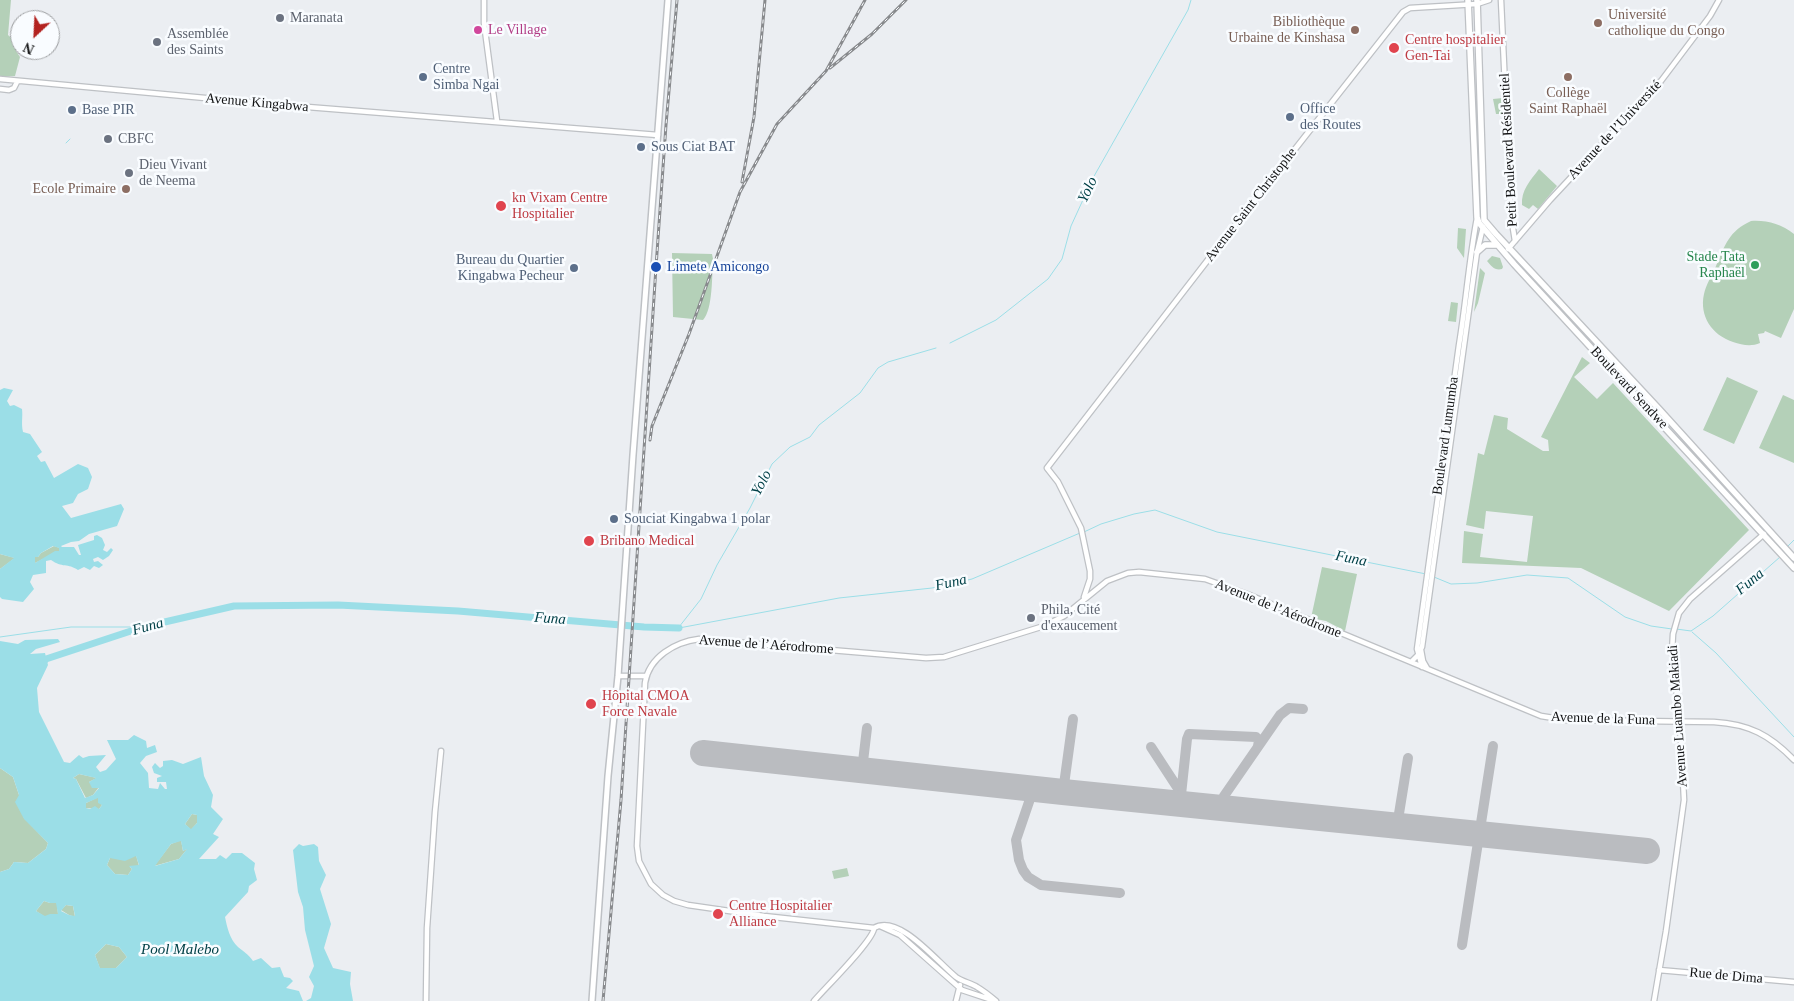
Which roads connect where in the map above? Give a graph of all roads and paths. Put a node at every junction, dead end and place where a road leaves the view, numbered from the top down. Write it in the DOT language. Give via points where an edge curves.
graph roads {
  1 [pos="484,0"];
  2 [pos="668,0"];
  3 [pos="1489,0"];
  4 [pos="1502,0"];
  5 [pos="1719,0"];
  6 [pos="1468,2"];
  7 [pos="1477,2"];
  8 [pos="0,79"];
  9 [pos="17,82"];
  10 [pos="0,89"];
  11 [pos="497,121"];
  12 [pos="658,135"];
  13 [pos="1477,217"];
  14 [pos="1484,220"];
  15 [pos="1482,228"];
  16 [pos="1514,241"];
  17 [pos="1496,245"];
  18 [pos="1509,248"];
  19 [pos="1477,252"];
  20 [pos="1505,254"];
  21 [pos="1767,532"];
  22 [pos="1790,556"];
  23 [pos="1430,568"];
  24 [pos="1794,568"];
  25 [pos="1084,598"];
  26 [pos="1419,649"];
  27 [pos="1418,655"];
  28 [pos="1404,660"];
  29 [pos="1411,662"];
  30 [pos="1422,667"];
  31 [pos="1428,670"];
  32 [pos="618,676"];
  33 [pos="646,676"];
  34 [pos="1680,721"];
  35 [pos="441,751"];
  36 [pos="1794,760"];
  37 [pos="876,926"];
  38 [pos="1659,970"];
  39 [pos="960,980"];
  40 [pos="1794,982"];
  41 [pos="959,987"];
  42 [pos="426,1001"];
  43 [pos="592,1001"];
  44 [pos="814,1001"];
  45 [pos="956,1001"];
  46 [pos="996,1001"];
  47 [pos="1654,1001"];
  1 -- 11 [label="main road"];
  2 -- 12 [label="main road"];
  3 -- 7 [label="main road, Avenue Saint Christophe"];
  4 -- 16 [label="main road, Petit Boulevard Résidentiel"];
  5 -- 16 [label="main road, Avenue de l’Université" via="1661,81"];
  6 -- 7 [label="main road, Avenue Saint Christophe"];
  6 -- 13 [label="highway, Boulevard Lumumba"];
  6 -- 25 [label="main road, Avenue Saint Christophe" via="1410,8 1403,12 1047,468 1058,482 1081,528 1090,571"];
  7 -- 14 [label="highway, Boulevard Lumumba"];
  8 -- 9 [label="main road, Avenue Kingabwa"];
  9 -- 10 [label="main road" via="10,90"];
  9 -- 11 [label="main road, Avenue Kingabwa"];
  11 -- 12 [label="main road, Avenue Kingabwa"];
  12 -- 32 [label="main road"];
  13 -- 15 [label="highway, Boulevard Lumumba"];
  13 -- 23 [label="main road, Boulevard Lumumba"];
  14 -- 15 [label="main road, Boulevard Lumumba"];
  14 -- 18 [label="highway, Boulevard Sendwe"];
  15 -- 17 [label="highway, Boulevard Sendwe"];
  15 -- 19 [label="main road, Boulevard Lumumba"];
  16 -- 18 [label="main road, Avenue de l’Université"];
  17 -- 19 [label="highway" via="1485,245"];
  17 -- 20 [label="highway, Boulevard Sendwe"];
  18 -- 20 [label="main road, Avenue de l’Université"];
  18 -- 21 [label="highway, Boulevard Sendwe"];
  19 -- 23 [label="main road, Boulevard Lumumba"];
  20 -- 21 [label="highway, Boulevard Sendwe"];
  21 -- 22 [label="highway, Boulevard Sendwe"];
  21 -- 34 [label="main road, Avenue Luambo Makiadi" via="1690,599 1676,620 1672,652"];
  22 -- 24 [label="highway, Boulevard Sendwe"];
  23 -- 26 [label="main road, Boulevard Lumumba"];
  25 -- 28 [label="main road, Avenue de l’Aérodrome" via="1107,580 1128,573 1205,580 1247,594"];
  25 -- 33 [label="main road, Avenue de l’Aérodrome" via="1064,616 1044,626 944,657 699,639 668,649"];
  26 -- 27 [label="main road, Boulevard Lumumba"];
  26 -- 28 [label="main road"];
  26 -- 31 [label="main road"];
  27 -- 29 [label="main road, Boulevard Lumumba"];
  27 -- 30 [label="main road"];
  28 -- 29 [label="main road, Avenue de l’Aérodrome"];
  29 -- 30 [label="main road, Avenue de la Funa"];
  30 -- 31 [label="main road, Avenue de la Funa"];
  31 -- 34 [label="main road, Avenue de la Funa" via="1541,716 1566,720"];
  32 -- 33 [label="main road"];
  32 -- 43 [label="main road"];
  33 -- 37 [label="main road" via="637,832 639,861 651,884 663,895 688,905"];
  34 -- 36 [label="main road, Avenue de la Funa" via="1743,726 1773,740"];
  34 -- 38 [label="main road, Avenue Luambo Makiadi" via="1684,800"];
  35 -- 42 [label="main road" via="427,928"];
  37 -- 39 [label="main road" via="893,926 904,931"];
  37 -- 41 [label="main road" via="900,935"];
  37 -- 44 [label="main road" via="866,944"];
  38 -- 40 [label="main road, Rue de Dima"];
  38 -- 47 [label="main road, Avenue Luambo Makiadi"];
  39 -- 41 [label="main road"];
  39 -- 46 [label="main road" via="976,986"];
  41 -- 45 [label="main road"];
  41 -- 46 [label="main road"];
}
